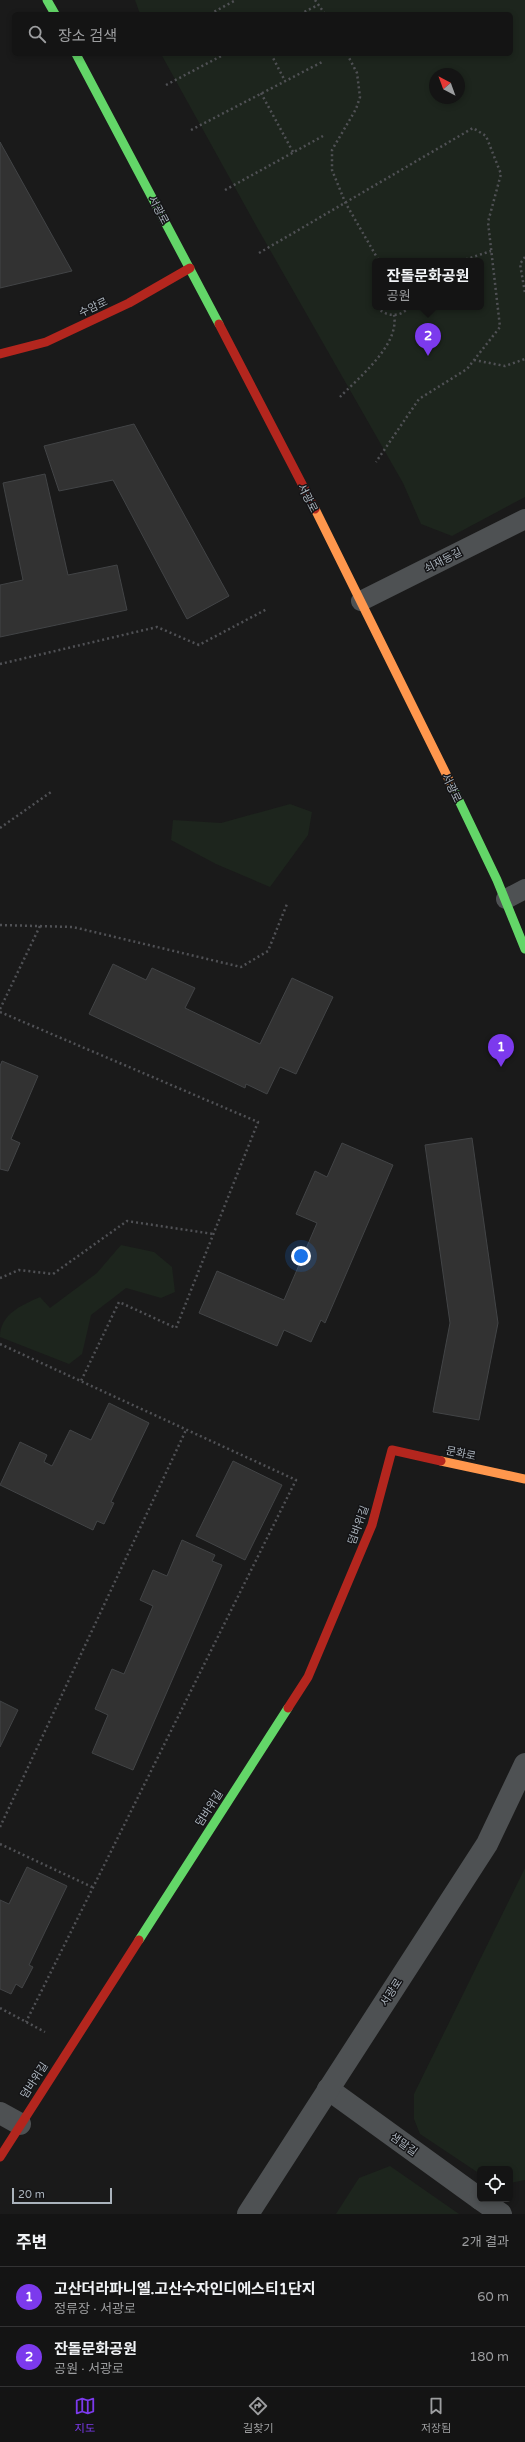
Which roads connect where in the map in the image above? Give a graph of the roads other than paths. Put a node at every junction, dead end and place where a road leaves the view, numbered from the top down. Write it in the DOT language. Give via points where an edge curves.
graph roads {
  1 [pos="47,0"];
  2 [pos="53,12"];
  3 [pos="77,56"];
  4 [pos="190,268"];
  5 [pos="0,354"];
  6 [pos="525,519"];
  7 [pos="361,601"];
  8 [pos="525,889"];
  9 [pos="506,899"];
  10 [pos="525,949"];
  11 [pos="392,1450"];
  12 [pos="525,1479"];
  13 [pos="525,1764"];
  14 [pos="328,2089"];
  15 [pos="0,2113"];
  16 [pos="20,2124"];
  17 [pos="0,2156"];
  18 [pos="477,2197"];
  19 [pos="484,2202"];
  20 [pos="248,2214"];
  21 [pos="501,2214"];
  1 -- 2 [label="street"];
  3 -- 4 [label="street, 서광로"];
  4 -- 5 [label="street, 수암로" via="129,303 46,342"];
  4 -- 7 [label="street, 서광로"];
  6 -- 7 [label="lane, 쇠재등길"];
  7 -- 9 [label="street, 서광로"];
  8 -- 9 [label="lane"];
  9 -- 10 [label="street, 서광로"];
  11 -- 12 [label="street, 문화로"];
  11 -- 16 [label="street, 덤바위길" via="372,1525 308,1676"];
  13 -- 14 [label="street, 서광로" via="487,1844"];
  14 -- 18 [label="street, 샘말길"];
  14 -- 20 [label="street, 서광로"];
  15 -- 16 [label="street"];
  16 -- 17 [label="street, 덤바위길"];
  19 -- 21 [label="street, 샘말길"];
}
